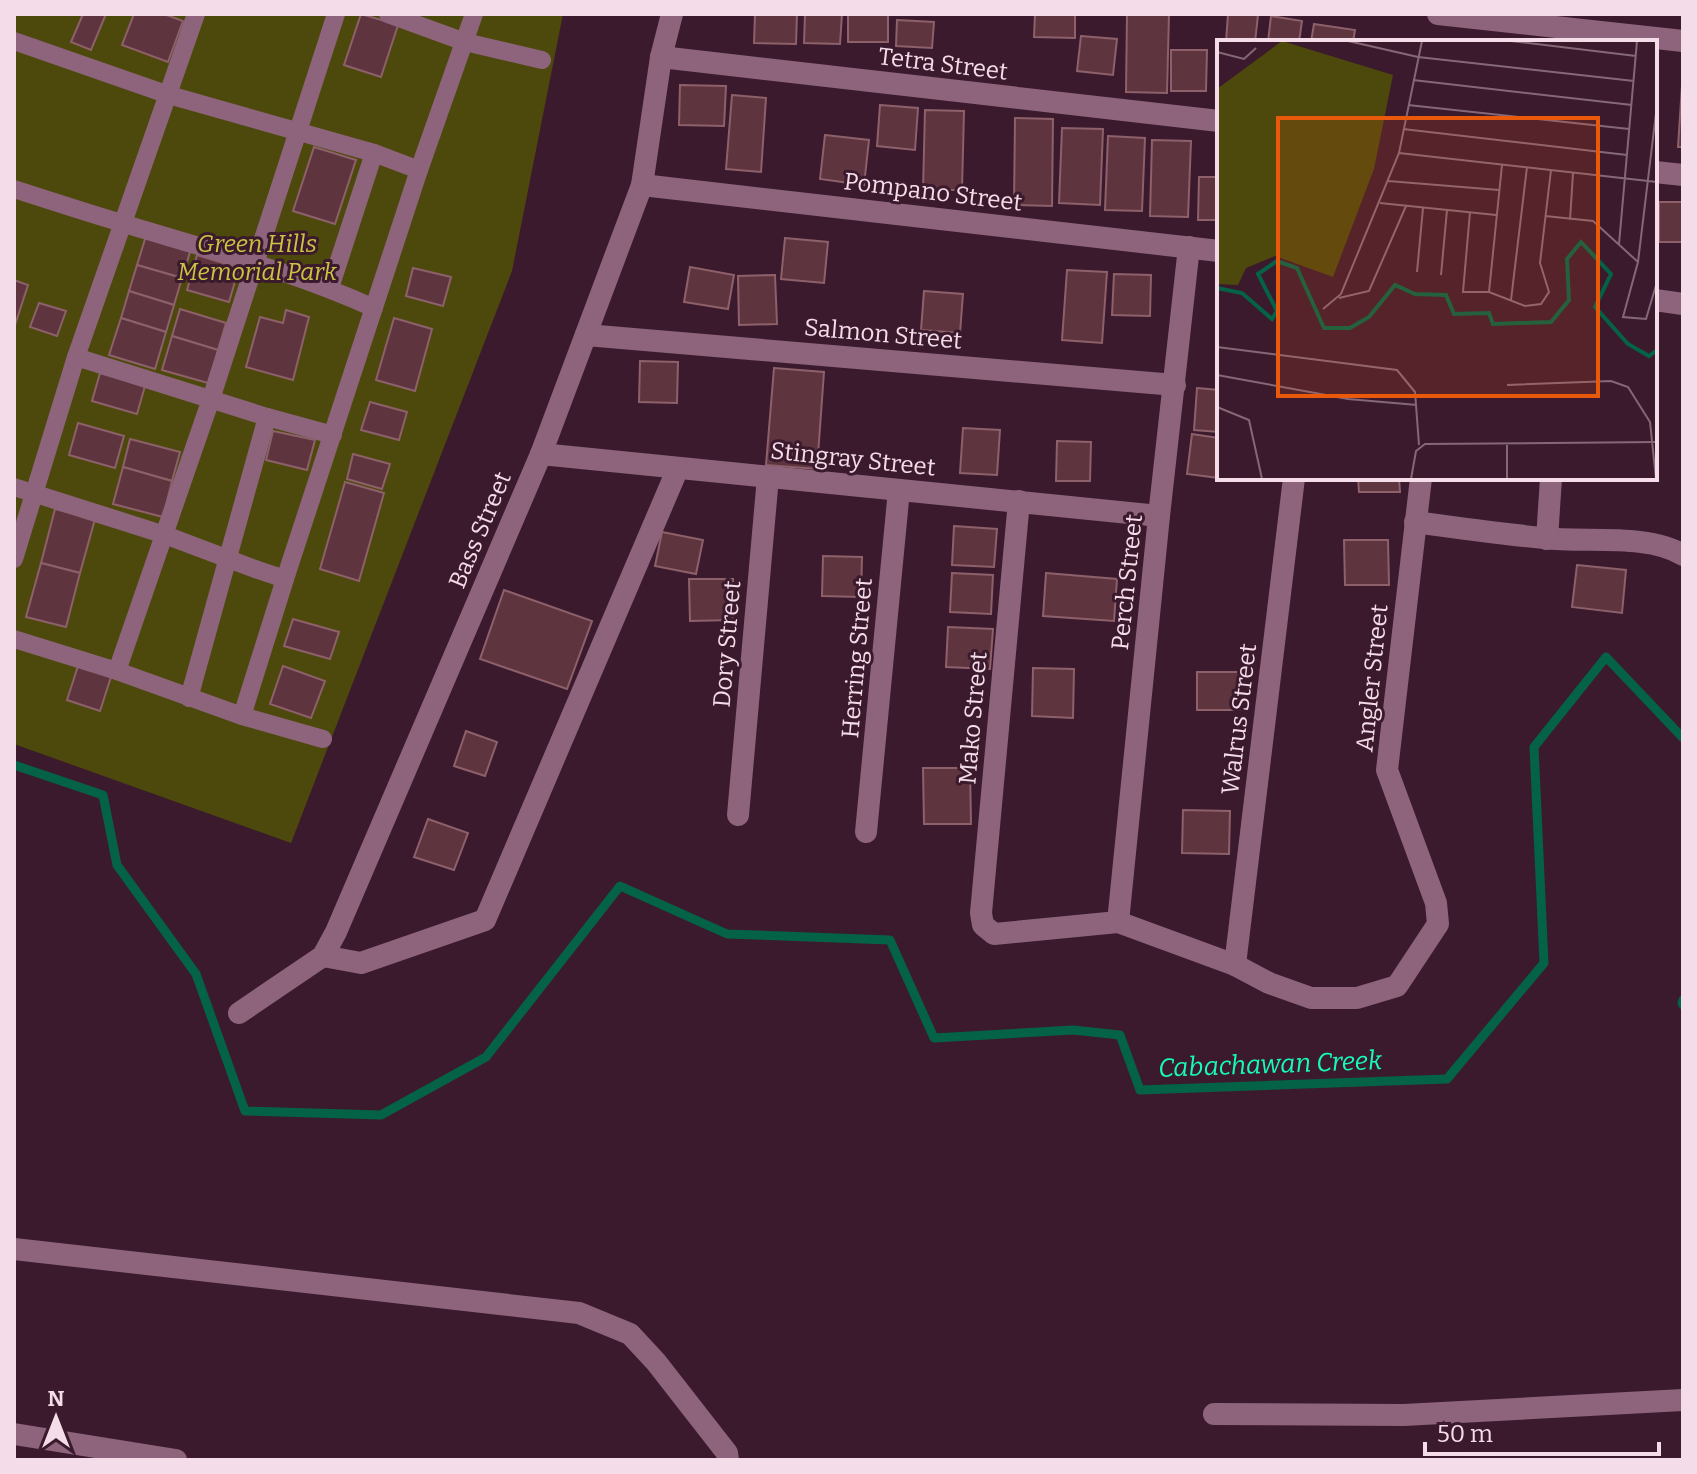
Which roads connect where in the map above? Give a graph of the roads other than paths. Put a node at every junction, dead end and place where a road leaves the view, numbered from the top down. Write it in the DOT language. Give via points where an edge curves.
graph roads {
  1 [pos="196,14"];
  2 [pos="336,14"];
  3 [pos="388,14"];
  4 [pos="474,14"];
  5 [pos="672,14"];
  6 [pos="1438,14"];
  7 [pos="14,41"];
  8 [pos="1683,41"];
  9 [pos="465,42"];
  10 [pos="661,57"];
  11 [pos="542,60"];
  12 [pos="169,95"];
  13 [pos="1217,121"];
  14 [pos="298,131"];
  15 [pos="374,153"];
  16 [pos="419,170"];
  17 [pos="1657,172"];
  18 [pos="1683,175"];
  19 [pos="642,185"];
  20 [pos="14,189"];
  21 [pos="122,224"];
  22 [pos="1189,247"];
  23 [pos="1217,251"];
  24 [pos="255,262"];
  25 [pos="330,288"];
  26 [pos="1657,300"];
  27 [pos="1683,304"];
  28 [pos="374,308"];
  29 [pos="586,335"];
  30 [pos="76,357"];
  31 [pos="1175,385"];
  32 [pos="211,399"];
  33 [pos="267,417"];
  34 [pos="333,435"];
  35 [pos="541,454"];
  36 [pos="678,468"];
  37 [pos="768,477"];
  38 [pos="1294,480"];
  39 [pos="1421,480"];
  40 [pos="1551,480"];
  41 [pos="14,487"];
  42 [pos="899,490"];
  43 [pos="33,493"];
  44 [pos="1019,501"];
  45 [pos="1159,516"];
  46 [pos="1415,522"];
  47 [pos="165,535"];
  48 [pos="1547,539"];
  49 [pos="1683,555"];
  50 [pos="227,558"];
  51 [pos="14,559"];
  52 [pos="285,579"];
  53 [pos="14,639"];
  54 [pos="117,671"];
  55 [pos="189,698"];
  56 [pos="242,716"];
  57 [pos="323,739"];
  58 [pos="738,815"];
  59 [pos="866,832"];
  60 [pos="1118,922"];
  61 [pos="323,956"];
  62 [pos="1235,965"];
  63 [pos="239,1013"];
  64 [pos="14,1249"];
  65 [pos="1683,1400"];
  66 [pos="1214,1414"];
  67 [pos="14,1434"];
  68 [pos="176,1460"];
  69 [pos="728,1460"];
  1 -- 12 [label="lane"];
  2 -- 14 [label="lane"];
  3 -- 9 [label="lane"];
  4 -- 9 [label="lane"];
  5 -- 10 [label="street, Bass Street"];
  6 -- 8 [label="street"];
  7 -- 12 [label="lane"];
  9 -- 11 [label="lane"];
  9 -- 16 [label="lane"];
  10 -- 13 [label="street, Tetra Street"];
  10 -- 19 [label="street, Bass Street"];
  12 -- 14 [label="lane"];
  12 -- 21 [label="lane"];
  14 -- 15 [label="lane"];
  14 -- 24 [label="lane"];
  15 -- 16 [label="lane"];
  15 -- 25 [label="lane"];
  16 -- 28 [label="lane"];
  17 -- 18 [label="street"];
  19 -- 22 [label="street, Pompano Street"];
  19 -- 29 [label="street, Bass Street"];
  20 -- 21 [label="lane"];
  21 -- 24 [label="lane"];
  21 -- 30 [label="lane"];
  22 -- 23 [label="street, Pompano Street"];
  22 -- 31 [label="street, Perch Street"];
  24 -- 25 [label="lane"];
  24 -- 32 [label="lane"];
  25 -- 28 [label="lane"];
  26 -- 27 [label="street"];
  28 -- 34 [label="lane"];
  29 -- 31 [label="street, Salmon Street"];
  29 -- 35 [label="street, Bass Street"];
  30 -- 32 [label="lane"];
  30 -- 43 [label="lane"];
  31 -- 45 [label="street, Perch Street"];
  32 -- 33 [label="lane"];
  32 -- 47 [label="lane"];
  33 -- 34 [label="lane"];
  33 -- 50 [label="lane"];
  34 -- 52 [label="lane"];
  35 -- 36 [label="street, Stingray Street"];
  35 -- 61 [label="street, Bass Street"];
  36 -- 37 [label="street, Stingray Street"];
  36 -- 61 [label="street" via="485,920 361,963"];
  37 -- 42 [label="street, Stingray Street"];
  37 -- 58 [label="street, Dory Street"];
  38 -- 62 [label="street, Walrus Street"];
  39 -- 46 [label="street, Angler Street"];
  40 -- 48 [label="street"];
  41 -- 43 [label="lane"];
  42 -- 44 [label="street, Stingray Street"];
  42 -- 59 [label="street, Herring Street"];
  43 -- 47 [label="lane"];
  43 -- 51 [label="lane"];
  44 -- 45 [label="street, Stingray Street"];
  44 -- 60 [label="street, Mako Street" via="983,925 994,934"];
  45 -- 60 [label="street, Perch Street"];
  46 -- 48 [label="street"];
  46 -- 62 [label="street, Angler Street" via="1387,770 1436,903 1438,924 1397,986 1357,998 1311,998"];
  47 -- 50 [label="lane"];
  47 -- 54 [label="lane"];
  48 -- 49 [label="street" via="1644,542"];
  50 -- 52 [label="lane"];
  50 -- 55 [label="lane"];
  52 -- 56 [label="lane"];
  53 -- 54 [label="lane"];
  54 -- 55 [label="lane"];
  55 -- 56 [label="lane"];
  56 -- 57 [label="lane"];
  60 -- 62 [label="street"];
  61 -- 63 [label="street, Bass Street"];
  64 -- 69 [label="street" via="579,1313 630,1334 693,1408"];
  65 -- 66 [label="street" via="1404,1415"];
  67 -- 68 [label="street"];
}
